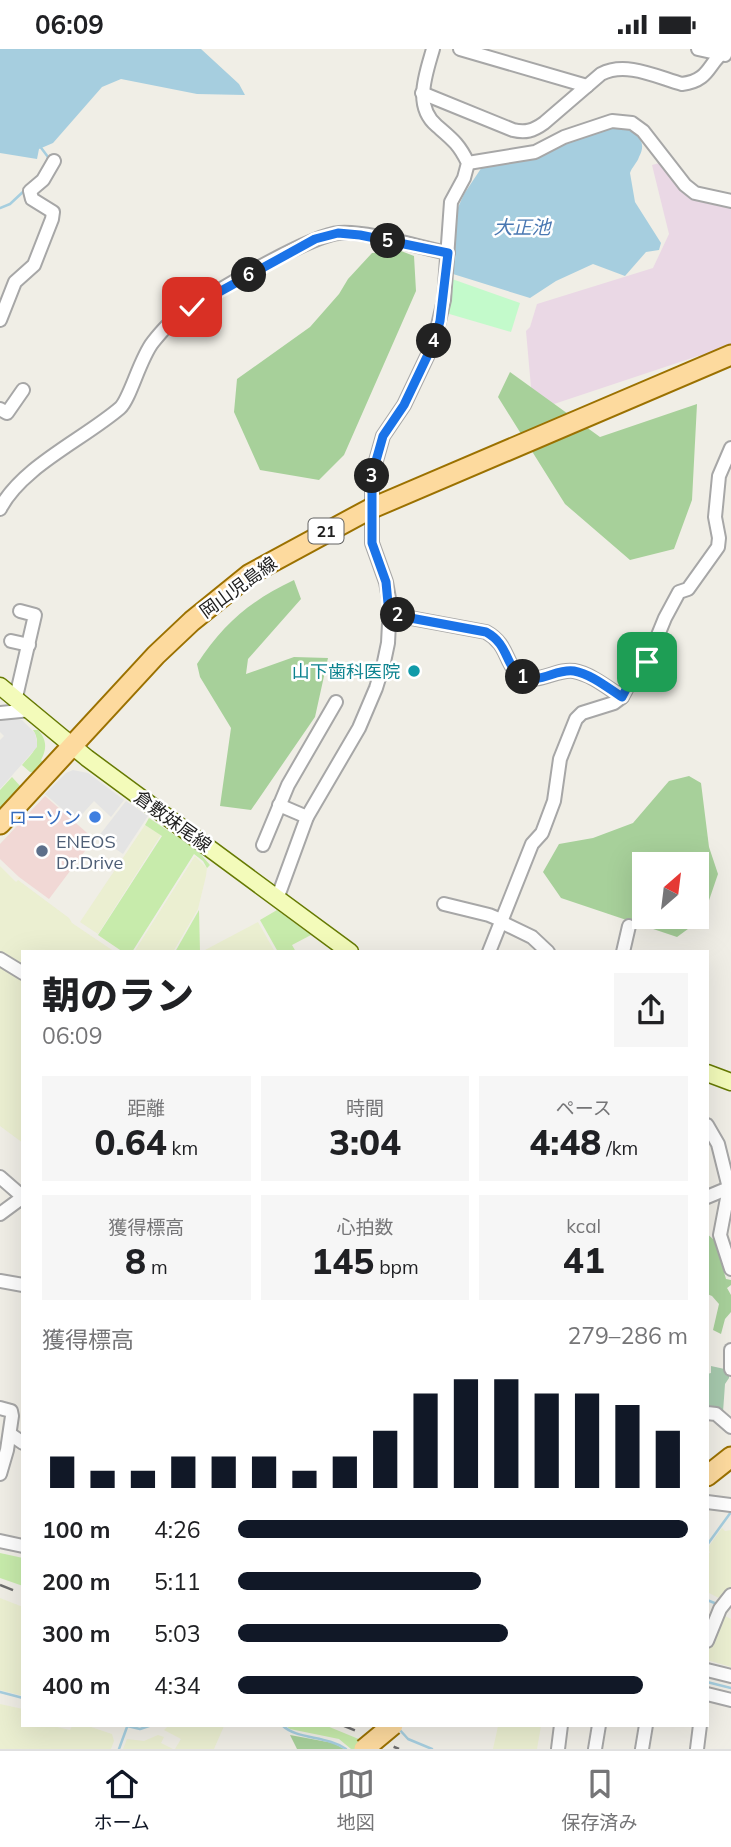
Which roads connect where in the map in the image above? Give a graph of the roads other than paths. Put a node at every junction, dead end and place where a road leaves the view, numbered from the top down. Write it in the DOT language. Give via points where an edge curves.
graph roads {
  1 [pos="433,49"];
  2 [pos="460,49"];
  3 [pos="698,49"];
  4 [pos="726,53"];
  5 [pos="587,86"];
  6 [pos="422,93"];
  7 [pos="54,161"];
  8 [pos="468,163"];
  9 [pos="731,201"];
  10 [pos="448,253"];
  11 [pos="0,320"];
  12 [pos="731,355"];
  13 [pos="23,390"];
  14 [pos="0,409"];
  15 [pos="731,448"];
  16 [pos="0,509"];
  17 [pos="370,509"];
  18 [pos="20,611"];
  19 [pos="389,614"];
  20 [pos="11,641"];
  21 [pos="29,645"];
  22 [pos="0,686"];
  23 [pos="16,697"];
  24 [pos="622,697"];
  25 [pos="337,702"];
  26 [pos="31,710"];
  27 [pos="0,713"];
  28 [pos="72,745"];
  29 [pos="279,805"];
  30 [pos="307,817"];
  31 [pos="0,824"];
  32 [pos="263,845"];
  33 [pos="277,899"];
  34 [pos="444,904"];
  35 [pos="501,921"];
  36 [pos="629,926"];
  37 [pos="347,950"];
  38 [pos="490,950"];
  39 [pos="546,950"];
  40 [pos="623,950"];
  41 [pos="0,959"];
  42 [pos="21,972"];
  43 [pos="709,1074"];
  44 [pos="731,1081"];
  45 [pos="709,1128"];
  46 [pos="0,1177"];
  47 [pos="730,1187"];
  48 [pos="709,1196"];
  49 [pos="21,1199"];
  50 [pos="0,1214"];
  51 [pos="731,1269"];
  52 [pos="0,1281"];
  53 [pos="21,1285"];
  54 [pos="731,1350"];
  55 [pos="731,1369"];
  56 [pos="0,1408"];
  57 [pos="709,1413"];
  58 [pos="731,1427"];
  59 [pos="10,1434"];
  60 [pos="21,1442"];
  61 [pos="731,1457"];
  62 [pos="0,1474"];
  63 [pos="709,1474"];
  64 [pos="709,1501"];
  65 [pos="731,1505"];
  66 [pos="0,1541"];
  67 [pos="21,1546"];
  68 [pos="725,1603"];
  69 [pos="709,1637"];
  70 [pos="709,1670"];
  71 [pos="731,1676"];
  72 [pos="709,1694"];
  73 [pos="731,1700"];
  74 [pos="391,1727"];
  75 [pos="561,1727"];
  76 [pos="599,1727"];
  77 [pos="646,1727"];
  78 [pos="700,1727"];
  79 [pos="364,1749"];
  80 [pos="558,1749"];
  81 [pos="595,1749"];
  82 [pos="642,1749"];
  83 [pos="697,1749"];
  1 -- 6 [label="street"];
  2 -- 5 [label="street"];
  3 -- 4 [label="street"];
  4 -- 5 [label="street" via="691,83 623,67 612,68"];
  5 -- 6 [label="street" via="544,123 523,132"];
  6 -- 8 [label="street" via="425,112 454,139"];
  7 -- 11 [label="street" via="30,191 32,199 53,212 52,219 34,265 15,282"];
  8 -- 9 [label="street" via="535,152 612,121 632,123 695,193"];
  8 -- 10 [label="street" via="451,202"];
  10 -- 16 [label="street" via="338,233 315,239 219,292 167,326 151,344 123,405 16,485"];
  10 -- 17 [label="street" via="434,342 404,405 383,436 372,475"];
  12 -- 17 [label="main road, 岡山児島線 / 21"];
  13 -- 14 [label="street" via="7,413"];
  15 -- 24 [label="street" via="717,486 718,547 688,589 680,592 647,662"];
  17 -- 19 [label="street" via="372,543 386,582"];
  17 -- 28 [label="main road, 岡山児島線 / 21" via="273,560 225,593 156,655"];
  18 -- 21 [label="street" via="36,615"];
  19 -- 24 [label="street" via="486,632 498,639 513,670 524,678 575,671"];
  19 -- 30 [label="street" via="376,688 359,728"];
  20 -- 21 [label="street"];
  21 -- 23 [label="street"];
  22 -- 23 [label="main road, 倉敷妹尾線"];
  23 -- 26 [label="main road, 倉敷妹尾線"];
  24 -- 35 [label="street" via="576,719 560,759 554,801 542,834 532,844"];
  25 -- 29 [label="street"];
  26 -- 27 [label="street"];
  26 -- 28 [label="main road, 倉敷妹尾線"];
  28 -- 31 [label="main road, 岡山児島線 / 21"];
  28 -- 33 [label="main road, 倉敷妹尾線"];
  29 -- 30 [label="street"];
  29 -- 32 [label="street"];
  30 -- 33 [label="street"];
  33 -- 37 [label="main road, 倉敷妹尾線"];
  34 -- 35 [label="street"];
  35 -- 38 [label="street"];
  35 -- 39 [label="street"];
  36 -- 40 [label="street"];
  41 -- 42 [label="street"];
  43 -- 44 [label="main road"];
  45 -- 47 [label="street"];
  46 -- 49 [label="street"];
  47 -- 48 [label="street"];
  47 -- 51 [label="street" via="720,1235"];
  49 -- 50 [label="street"];
  52 -- 53 [label="street"];
  54 -- 55 [label="street"];
  56 -- 59 [label="street" via="11,1412"];
  57 -- 58 [label="street"];
  59 -- 60 [label="street"];
  59 -- 62 [label="street"];
  61 -- 63 [label="main road"];
  64 -- 65 [label="street"];
  66 -- 67 [label="street"];
  68 -- 69 [label="street"];
  70 -- 71 [label="street"];
  72 -- 73 [label="street"];
  74 -- 79 [label="main road, bridge"];
  75 -- 80 [label="street"];
  76 -- 81 [label="street"];
  77 -- 82 [label="street"];
  78 -- 83 [label="street"];
}
